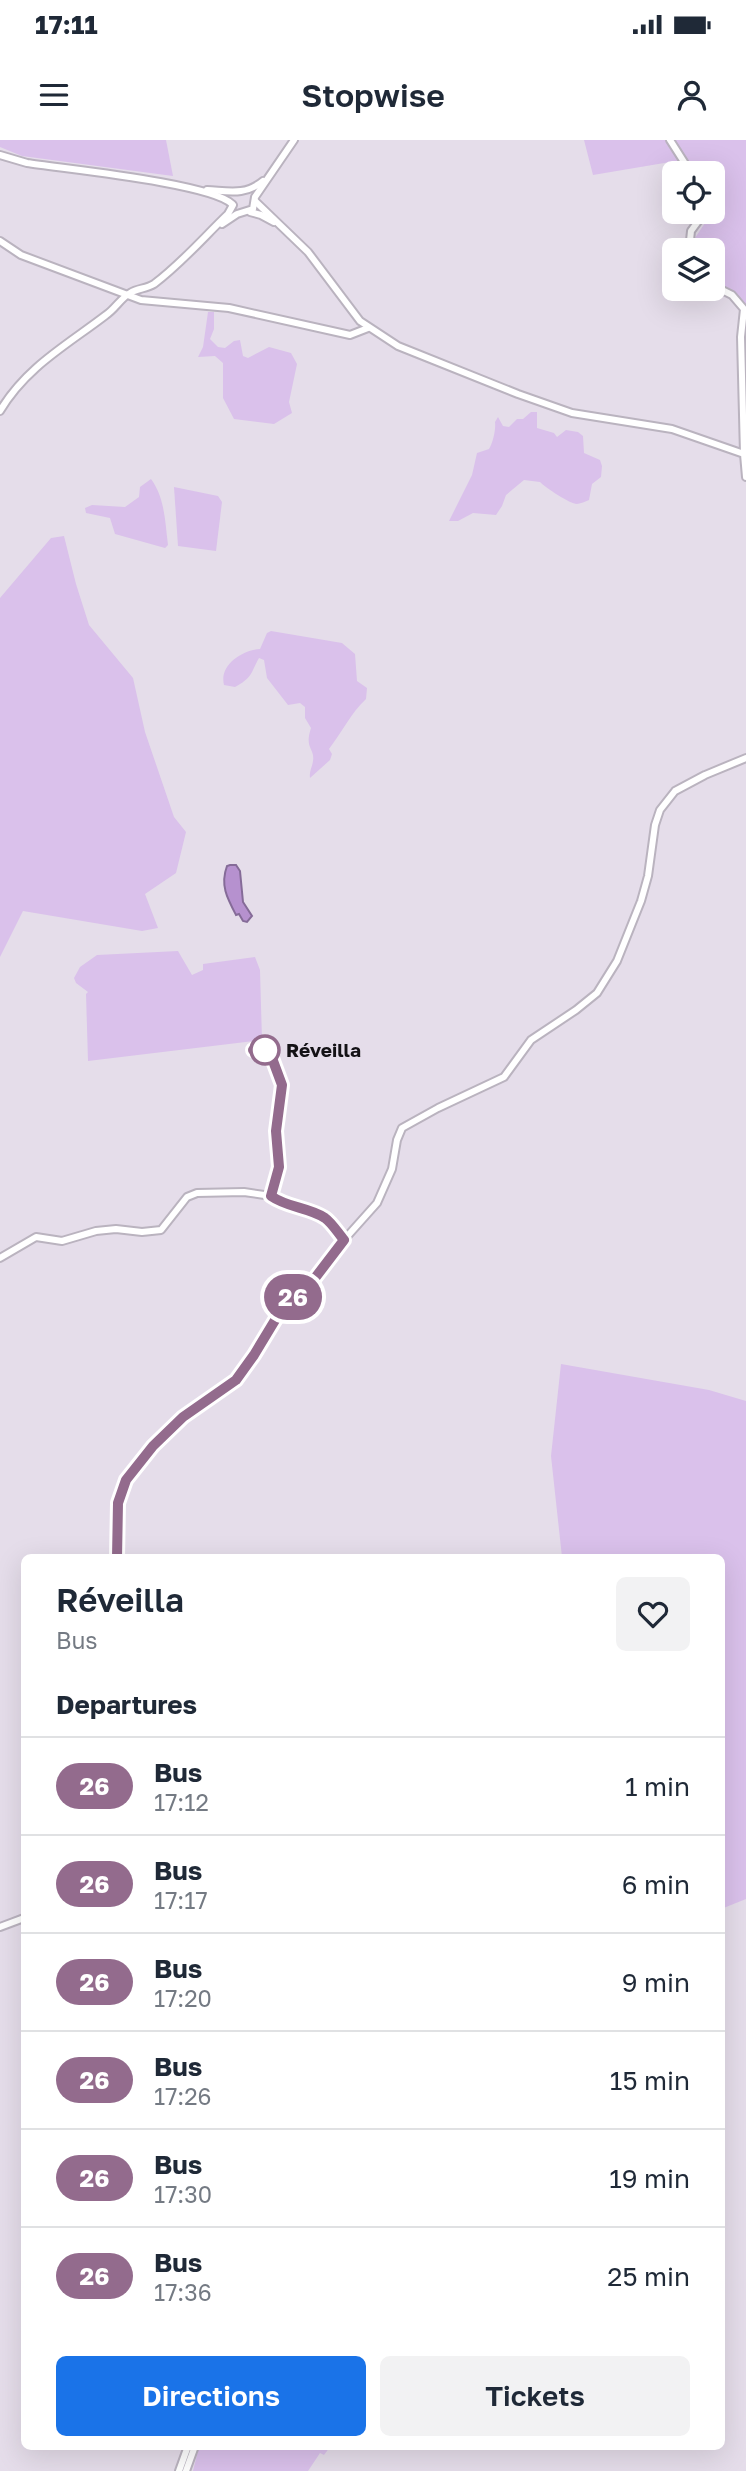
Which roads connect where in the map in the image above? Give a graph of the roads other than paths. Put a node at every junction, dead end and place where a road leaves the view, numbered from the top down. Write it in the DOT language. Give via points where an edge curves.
graph roads {
  1 [pos="294,140"];
  2 [pos="670,140"];
  3 [pos="0,155"];
  4 [pos="683,161"];
  5 [pos="270,175"];
  6 [pos="195,190"];
  7 [pos="247,191"];
  8 [pos="237,192"];
  9 [pos="255,200"];
  10 [pos="233,205"];
  11 [pos="250,212"];
  12 [pos="241,213"];
  13 [pos="284,229"];
  14 [pos="212,231"];
  15 [pos="0,241"];
  16 [pos="725,292"];
  17 [pos="127,295"];
  18 [pos="368,328"];
  19 [pos="0,411"];
  20 [pos="744,454"];
  21 [pos="746,477"];
  22 [pos="746,758"];
  23 [pos="344,1240"];
  24 [pos="0,1258"];
  25 [pos="117,1554"];
  26 [pos="21,1920"];
  27 [pos="2,1929"];
  28 [pos="187,2450"];
  29 [pos="194,2450"];
  30 [pos="180,2471"];
  31 [pos="187,2471"];
  1 -- 5 [label="street"];
  2 -- 4 [label="street"];
  3 -- 6 [label="street"];
  5 -- 7 [label="street"];
  5 -- 9 [label="street"];
  6 -- 8 [label="street"];
  6 -- 10 [label="street" via="225,198"];
  7 -- 8 [label="street"];
  7 -- 9 [label="street"];
  8 -- 10 [label="street"];
  9 -- 11 [label="street"];
  9 -- 13 [label="street"];
  10 -- 12 [label="street"];
  10 -- 14 [label="street"];
  11 -- 12 [label="street"];
  11 -- 13 [label="street"];
  12 -- 14 [label="street"];
  13 -- 18 [label="street"];
  14 -- 17 [label="street" via="156,282"];
  15 -- 17 [label="street" via="21,255"];
  16 -- 20 [label="street" via="744,309"];
  17 -- 18 [label="street" via="154,302 229,308 351,335"];
  17 -- 19 [label="street" via="27,374"];
  18 -- 20 [label="street" via="398,346 572,413 671,429"];
  20 -- 21 [label="street"];
  22 -- 23 [label="street" via="675,791 660,810 641,901 617,961 597,993 531,1040 504,1077 402,1128 388,1183 377,1203"];
  23 -- 24 [label="street" via="327,1219 271,1196 197,1193 180,1204 161,1230 96,1231 62,1241 36,1237"];
  23 -- 25 [label="street" via="315,1278 283,1307 236,1380 183,1417 126,1480 118,1503"];
  26 -- 27 [label="street"];
  28 -- 30 [label="street"];
  29 -- 31 [label="street"];
}
